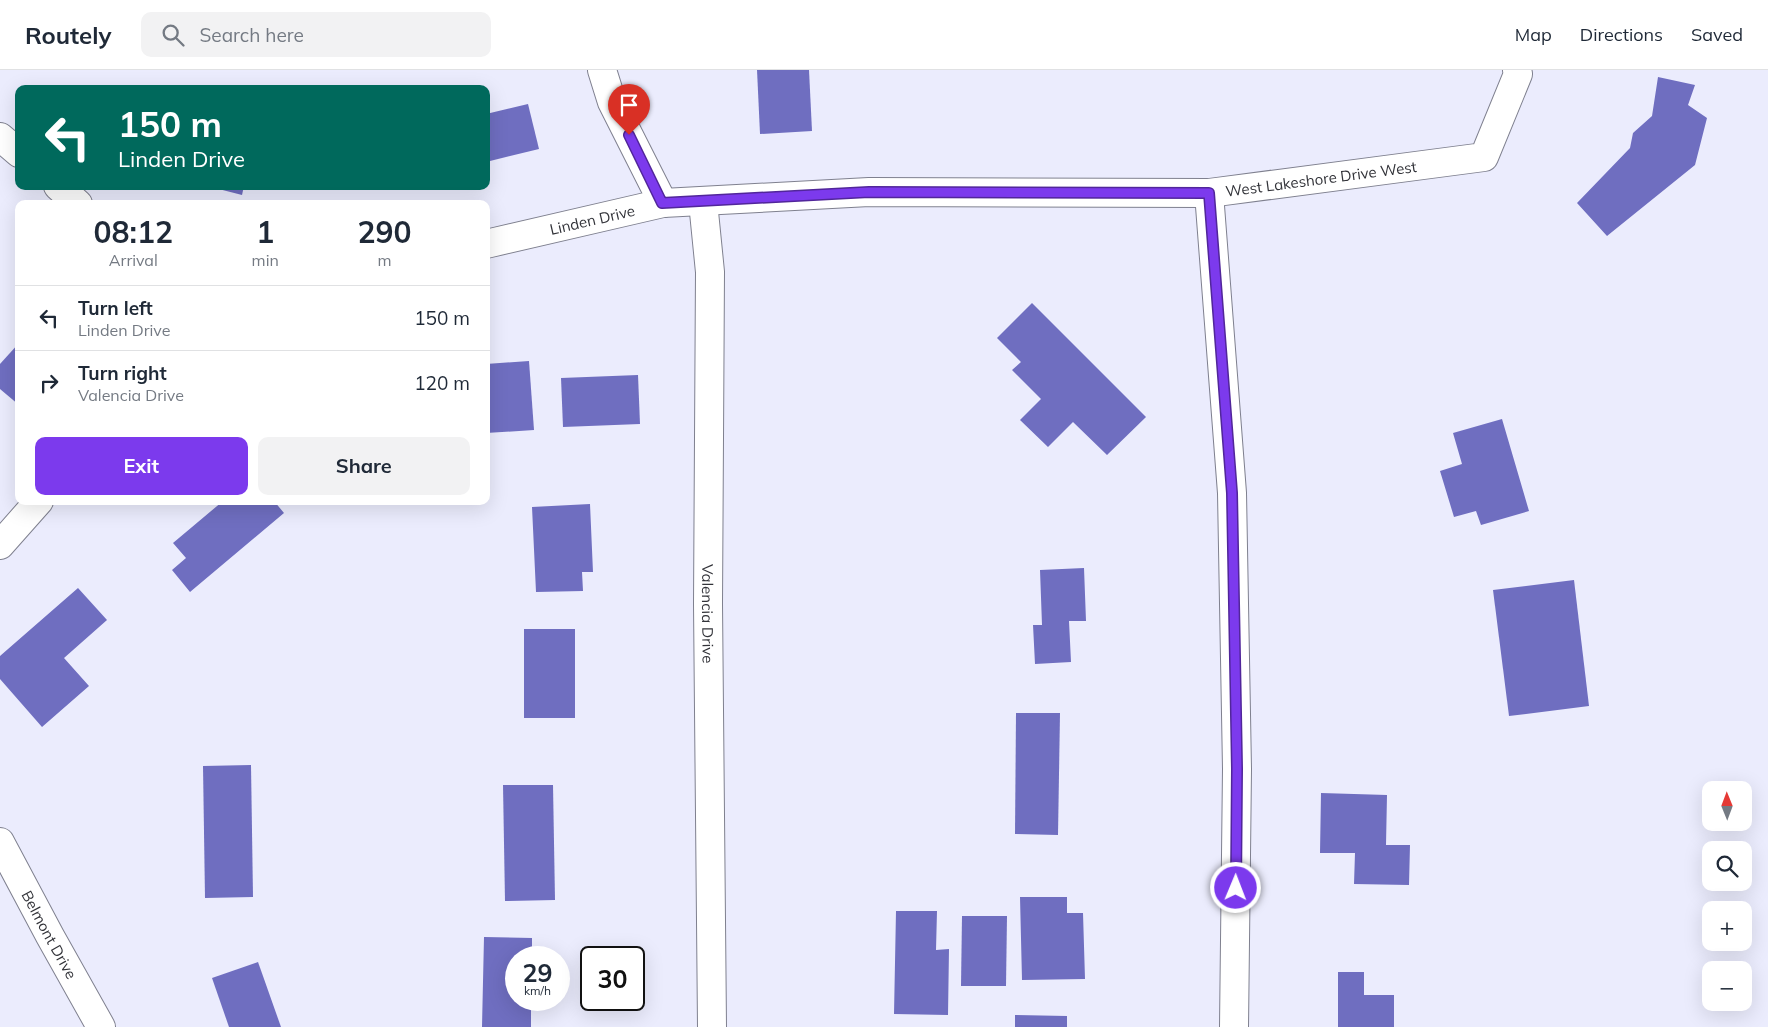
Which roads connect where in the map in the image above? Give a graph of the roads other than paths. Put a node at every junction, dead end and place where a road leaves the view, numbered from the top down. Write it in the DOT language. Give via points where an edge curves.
graph roads {
  1 [pos="602,70"];
  2 [pos="1517,70"];
  3 [pos="0,137"];
  4 [pos="15,150"];
  5 [pos="62,190"];
  6 [pos="1209,193"];
  7 [pos="74,200"];
  8 [pos="703,202"];
  9 [pos="662,203"];
  10 [pos="490,243"];
  11 [pos="35,505"];
  12 [pos="0,545"];
  13 [pos="0,842"];
  14 [pos="101,1027"];
  15 [pos="712,1027"];
  16 [pos="1234,1027"];
  1 -- 9 [label="street" via="612,102"];
  2 -- 6 [label="street, West Lakeshore Drive West" via="1484,157"];
  3 -- 4 [label="street"];
  5 -- 7 [label="street"];
  6 -- 8 [label="street, Linden Drive" via="869,192"];
  6 -- 16 [label="street, West Lakeshore Drive West" via="1232,493 1237,769"];
  8 -- 9 [label="street, Linden Drive"];
  8 -- 15 [label="street, Valencia Drive" via="710,272 708,604"];
  9 -- 10 [label="street, Linden Drive"];
  11 -- 12 [label="street"];
  13 -- 14 [label="street, Belmont Drive"];
}
